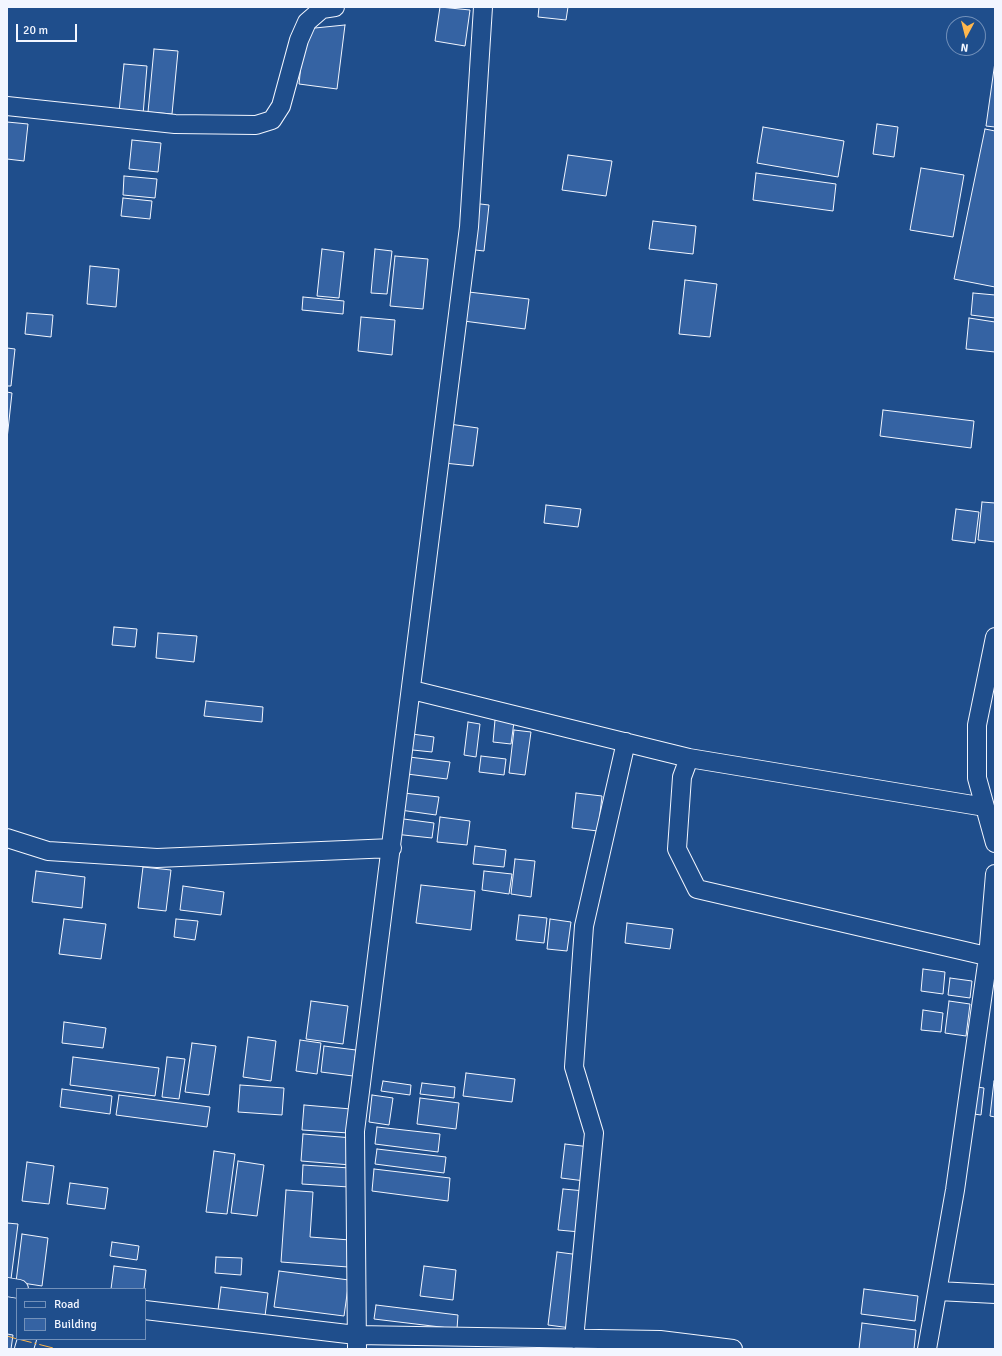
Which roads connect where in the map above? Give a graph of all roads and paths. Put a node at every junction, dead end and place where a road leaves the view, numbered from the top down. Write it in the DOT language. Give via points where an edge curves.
graph roads {
  1 [pos="335,7"];
  2 [pos="483,7"];
  3 [pos="7,106"];
  4 [pos="995,637"];
  5 [pos="412,690"];
  6 [pos="626,742"];
  7 [pos="690,758"];
  8 [pos="985,807"];
  9 [pos="7,838"];
  10 [pos="995,843"];
  11 [pos="392,848"];
  12 [pos="995,874"];
  13 [pos="992,958"];
  14 [pos="938,1291"];
  15 [pos="995,1294"];
  16 [pos="146,1310"];
  17 [pos="574,1339"];
  18 [pos="356,1342"];
  19 [pos="733,1349"];
  20 [pos="927,1349"];
  1 -- 3 [label="street" via="322,9 307,22 299,40 281,106 272,120 256,125 175,124"];
  2 -- 5 [label="street" via="469,227"];
  4 -- 8 [label="street" via="977,725 977,778"];
  5 -- 6 [label="street"];
  5 -- 11 [label="street"];
  6 -- 7 [label="street"];
  6 -- 17 [label="street" via="584,926 574,1067 594,1133"];
  7 -- 8 [label="street"];
  7 -- 13 [label="street" via="682,777 677,849 697,889"];
  8 -- 10 [label="street"];
  9 -- 11 [label="street" via="48,851 157,858"];
  11 -- 18 [label="street" via="355,1131"];
  12 -- 13 [label="street"];
  13 -- 14 [label="street"];
  14 -- 15 [label="street"];
  14 -- 20 [label="street"];
  16 -- 18 [label="street"];
  17 -- 18 [label="street"];
  17 -- 19 [label="street" via="660,1340"];
}
